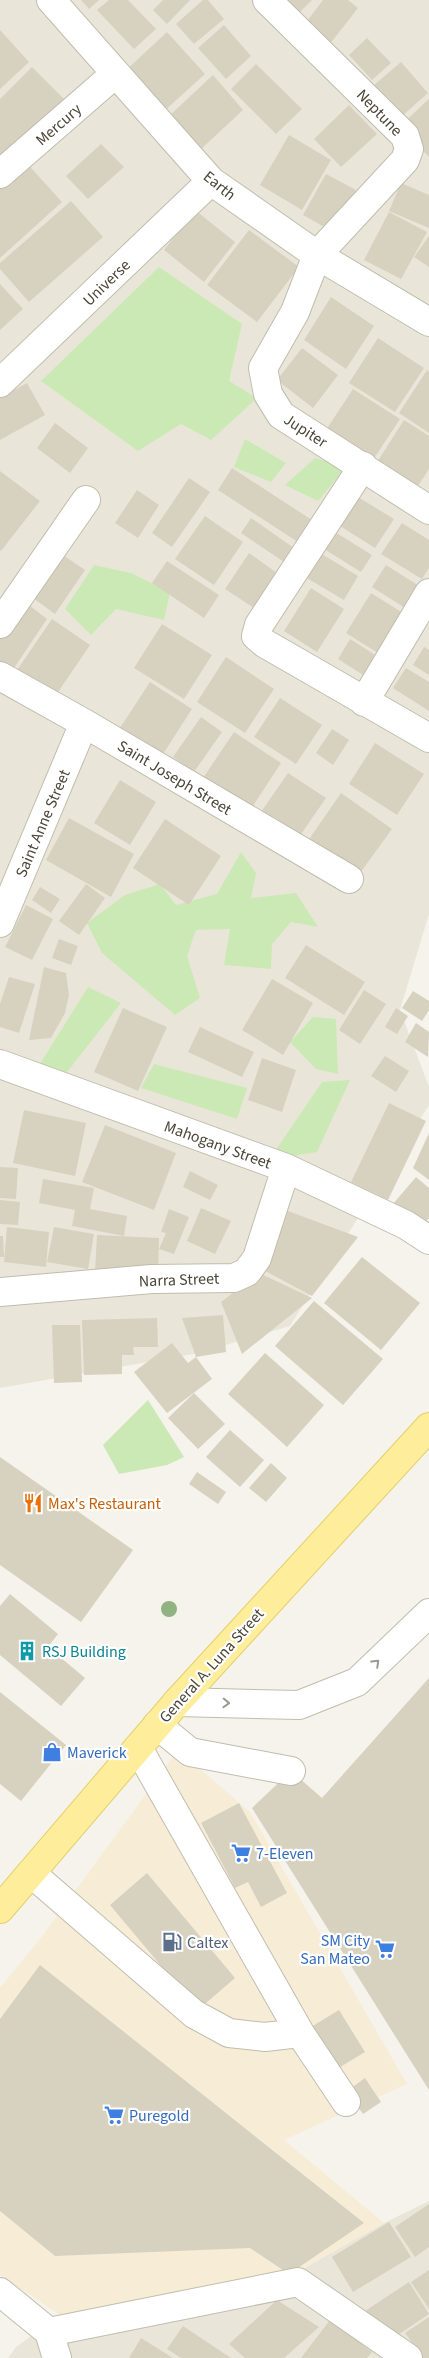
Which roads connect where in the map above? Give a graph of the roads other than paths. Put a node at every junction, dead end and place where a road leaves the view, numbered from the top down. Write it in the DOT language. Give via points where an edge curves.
graph roads {
  1 [pos="51,0"];
  2 [pos="267,0"];
  3 [pos="115,74"];
  4 [pos="0,174"];
  5 [pos="211,181"];
  6 [pos="317,255"];
  7 [pos="429,322"];
  8 [pos="0,383"];
  9 [pos="363,466"];
  10 [pos="86,500"];
  11 [pos="429,510"];
  12 [pos="429,593"];
  13 [pos="0,624"];
  14 [pos="0,676"];
  15 [pos="364,702"];
  16 [pos="84,723"];
  17 [pos="429,738"];
  18 [pos="349,879"];
  19 [pos="0,923"];
  20 [pos="0,1064"];
  21 [pos="286,1168"];
  22 [pos="429,1240"];
  23 [pos="0,1292"];
  24 [pos="429,1427"];
  25 [pos="429,1613"];
  26 [pos="177,1702"];
  27 [pos="157,1725"];
  28 [pos="138,1748"];
  29 [pos="291,1771"];
  30 [pos="31,1873"];
  31 [pos="0,1909"];
  32 [pos="300,2033"];
  33 [pos="346,2102"];
  34 [pos="0,2292"];
  35 [pos="49,2332"];
  36 [pos="57,2358"];
  37 [pos="408,2358"];
  1 -- 3 [label="street, Earth"];
  2 -- 6 [label="street, Neptune" via="405,136 409,149 405,160"];
  3 -- 4 [label="street, Mercury"];
  3 -- 5 [label="street, Earth"];
  5 -- 6 [label="street, Earth"];
  5 -- 8 [label="street, Universe"];
  6 -- 7 [label="street, Earth"];
  6 -- 9 [label="street, Jupiter" via="295,312 263,368 268,394 281,415"];
  9 -- 11 [label="street, Jupiter"];
  9 -- 15 [label="street" via="259,625 256,636 264,644"];
  10 -- 13 [label="street"];
  12 -- 15 [label="street"];
  14 -- 16 [label="street, Saint Joseph Street"];
  15 -- 17 [label="street"];
  16 -- 18 [label="street, Saint Joseph Street"];
  16 -- 19 [label="street, Saint Anne Street"];
  20 -- 21 [label="street, Mahogany Street"];
  21 -- 22 [label="street, Mahogany Street" via="406,1225"];
  21 -- 23 [label="street, Narra Street" via="257,1258 247,1272 234,1278 152,1279"];
  24 -- 26 [label="main road, General A. Luna Street"];
  26 -- 25 [label="street, one-way" via="299,1705 356,1682"];
  26 -- 27 [label="main road, General A. Luna Street"];
  27 -- 28 [label="main road, General A. Luna Street"];
  27 -- 29 [label="street" via="190,1752"];
  28 -- 30 [label="main road, General A. Luna Street"];
  28 -- 32 [label="street"];
  30 -- 31 [label="main road, General A. Luna Street"];
  30 -- 32 [label="street" via="194,2014 229,2033 265,2036"];
  32 -- 33 [label="street"];
  34 -- 35 [label="street"];
  35 -- 36 [label="street"];
  35 -- 37 [label="street" via="298,2282"];
}
